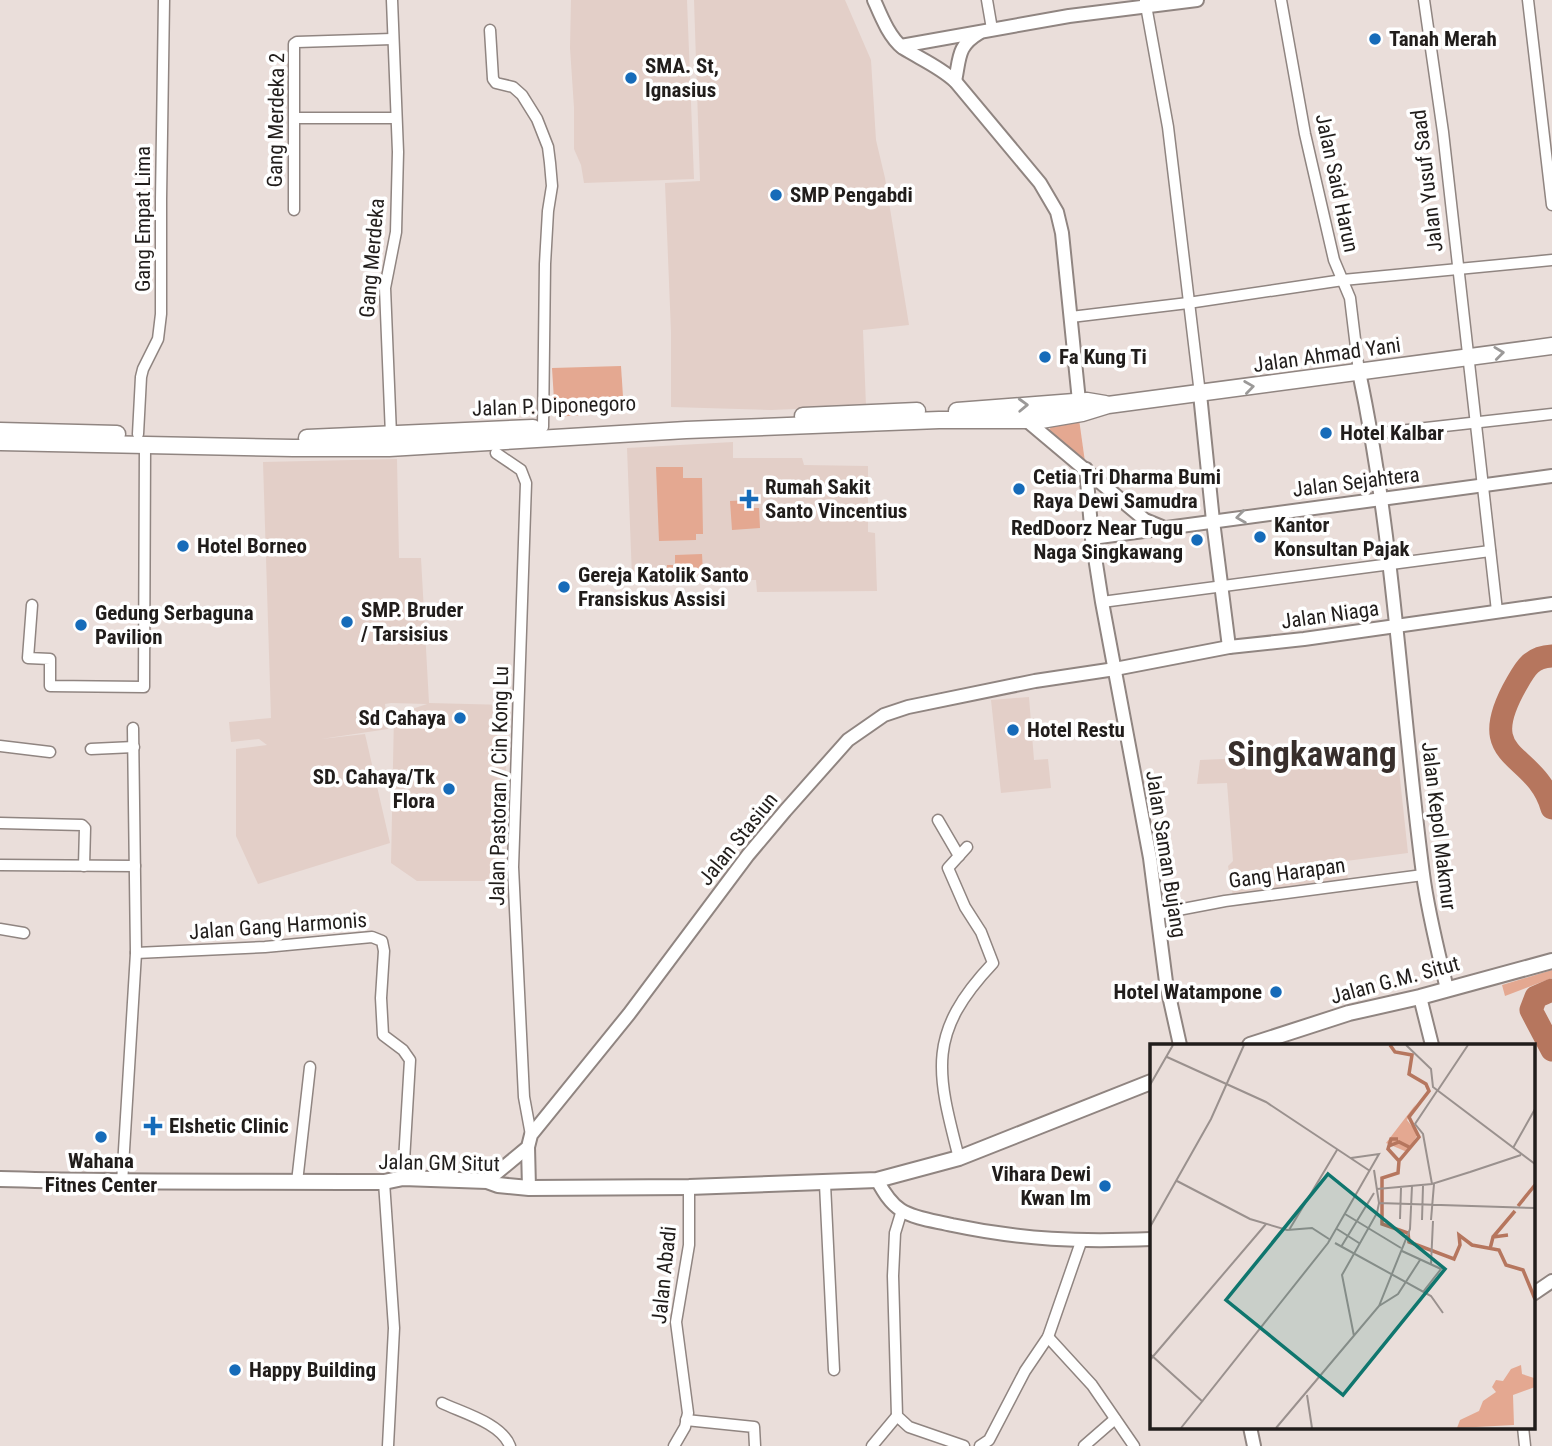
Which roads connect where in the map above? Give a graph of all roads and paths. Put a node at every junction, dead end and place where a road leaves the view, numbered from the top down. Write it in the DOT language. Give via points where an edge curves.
graph roads {
  1 [pos="164,0"];
  2 [pos="392,0"];
  3 [pos="874,0"];
  4 [pos="987,0"];
  5 [pos="1197,0"];
  6 [pos="1281,0"];
  7 [pos="1424,0"];
  8 [pos="1528,0"];
  9 [pos="1146,3"];
  10 [pos="989,29"];
  11 [pos="490,30"];
  12 [pos="392,39"];
  13 [pos="901,46"];
  14 [pos="955,82"];
  15 [pos="296,118"];
  16 [pos="396,118"];
  17 [pos="1552,205"];
  18 [pos="294,211"];
  19 [pos="1552,260"];
  20 [pos="1457,268"];
  21 [pos="1343,280"];
  22 [pos="1188,303"];
  23 [pos="1071,317"];
  24 [pos="1552,346"];
  25 [pos="1467,358"];
  26 [pos="1359,372"];
  27 [pos="1200,394"];
  28 [pos="1079,401"];
  29 [pos="1108,405"];
  30 [pos="1552,414"];
  31 [pos="1026,420"];
  32 [pos="1476,422"];
  33 [pos="543,427"];
  34 [pos="0,431"];
  35 [pos="1372,434"];
  36 [pos="390,435"];
  37 [pos="141,439"];
  38 [pos="426,440"];
  39 [pos="0,442"];
  40 [pos="495,453"];
  41 [pos="1086,469"];
  42 [pos="1552,476"];
  43 [pos="1482,485"];
  44 [pos="1380,498"];
  45 [pos="1213,521"];
  46 [pos="1166,528"];
  47 [pos="1092,538"];
  48 [pos="1490,551"];
  49 [pos="1388,564"];
  50 [pos="1222,587"];
  51 [pos="1102,602"];
  52 [pos="1552,604"];
  53 [pos="32,605"];
  54 [pos="1497,611"];
  55 [pos="1396,626"];
  56 [pos="1229,647"];
  57 [pos="1115,669"];
  58 [pos="133,727"];
  59 [pos="0,746"];
  60 [pos="134,747"];
  61 [pos="90,748"];
  62 [pos="50,752"];
  63 [pos="938,820"];
  64 [pos="0,823"];
  65 [pos="0,865"];
  66 [pos="84,866"];
  67 [pos="135,866"];
  68 [pos="1423,874"];
  69 [pos="1157,914"];
  70 [pos="0,929"];
  71 [pos="24,933"];
  72 [pos="136,953"];
  73 [pos="1552,961"];
  74 [pos="1447,989"];
  75 [pos="1420,997"];
  76 [pos="1180,1044"];
  77 [pos="1253,1044"];
  78 [pos="1432,1044"];
  79 [pos="310,1067"];
  80 [pos="1150,1082"];
  81 [pos="529,1141"];
  82 [pos="959,1158"];
  83 [pos="403,1178"];
  84 [pos="0,1179"];
  85 [pos="877,1180"];
  86 [pos="487,1181"];
  87 [pos="297,1182"];
  88 [pos="384,1182"];
  89 [pos="122,1183"];
  90 [pos="825,1184"];
  91 [pos="689,1187"];
  92 [pos="529,1188"];
  93 [pos="901,1210"];
  94 [pos="1150,1239"];
  95 [pos="1081,1241"];
  96 [pos="1552,1280"];
  97 [pos="1534,1293"];
  98 [pos="1048,1337"];
  99 [pos="834,1370"];
  100 [pos="442,1403"];
  101 [pos="897,1416"];
  102 [pos="1115,1419"];
  103 [pos="685,1420"];
  104 [pos="1251,1428"];
  105 [pos="1523,1428"];
  106 [pos="388,1446"];
  107 [pos="510,1446"];
  108 [pos="674,1446"];
  109 [pos="755,1446"];
  110 [pos="872,1446"];
  111 [pos="964,1446"];
  112 [pos="980,1446"];
  113 [pos="1084,1446"];
  114 [pos="1134,1446"];
  115 [pos="1254,1446"];
  116 [pos="1525,1446"];
  1 -- 37 [label="street, Gang Empat Lima" via="161,314 159,339 141,377"];
  2 -- 12 [label="street, Gang Merdeka"];
  3 -- 13 [label="street"];
  4 -- 10 [label="street"];
  5 -- 9 [label="street"];
  6 -- 21 [label="street, Jalan Said Harun" via="1305,134 1334,260"];
  7 -- 20 [label="street, Jalan Yusuf Saad"];
  8 -- 17 [label="street"];
  9 -- 10 [label="street"];
  9 -- 22 [label="street" via="1168,127"];
  10 -- 13 [label="street"];
  10 -- 14 [label="street" via="962,48"];
  11 -- 33 [label="street" via="493,79 517,89 537,119 552,172 545,264"];
  12 -- 15 [label="street, Gang Merdeka 2" via="297,42 293,47"];
  12 -- 16 [label="street, Gang Merdeka"];
  13 -- 14 [label="street"];
  14 -- 23 [label="street" via="1054,204 1062,233"];
  15 -- 16 [label="street"];
  15 -- 18 [label="street, Gang Merdeka 2"];
  16 -- 36 [label="street, Gang Merdeka" via="396,232 385,288"];
  19 -- 20 [label="street"];
  20 -- 21 [label="street"];
  20 -- 25 [label="street, Jalan Yusuf Saad"];
  21 -- 22 [label="street"];
  21 -- 26 [label="street, Jalan Said Harun" via="1350,298"];
  22 -- 23 [label="street"];
  22 -- 27 [label="street"];
  23 -- 28 [label="street"];
  25 -- 24 [label="main road, Jalan Ahmad Yani, one-way"];
  25 -- 26 [label="main road, Jalan Ahmad Yani"];
  25 -- 32 [label="street, Jalan Yusuf Saad"];
  27 -- 26 [label="main road, Jalan Ahmad Yani, one-way"];
  26 -- 35 [label="street, Jalan Kepol Makmur"];
  27 -- 29 [label="main road, Jalan Ahmad Yani"];
  27 -- 45 [label="street"];
  28 -- 29 [label="main road, Jalan P. Diponegoro"];
  33 -- 28 [label="main road, Jalan P. Diponegoro, one-way" via="963,411"];
  29 -- 31 [label="main road, Jalan P. Diponegoro"];
  30 -- 32 [label="street"];
  31 -- 38 [label="main road, Jalan P. Diponegoro"];
  31 -- 41 [label="street"];
  32 -- 35 [label="street"];
  32 -- 43 [label="street, Jalan Yusuf Saad"];
  33 -- 38 [label="main road, Jalan P. Diponegoro"];
  34 -- 37 [label="main road, Jalan P. Diponegoro"];
  35 -- 44 [label="street, Jalan Kepol Makmur"];
  36 -- 37 [label="main road, Jalan P. Diponegoro"];
  36 -- 38 [label="main road, Jalan P. Diponegoro"];
  37 -- 38 [label="main road, Jalan P. Diponegoro" via="293,448"];
  37 -- 39 [label="main road, Jalan P. Diponegoro"];
  37 -- 53 [label="street, Gang Empat Lima" via="144,687 50,686 50,659 28,658"];
  40 -- 81 [label="street, Jalan Pastoran / Cin Kong Lu" via="521,470 526,483 513,867"];
  41 -- 46 [label="street" via="1145,520"];
  41 -- 47 [label="street, Jalan Saman Bujang"];
  42 -- 43 [label="street, Jalan Sejahtera"];
  43 -- 44 [label="street, Jalan Sejahtera"];
  43 -- 48 [label="street, Jalan Yusuf Saad"];
  44 -- 45 [label="street, Jalan Sejahtera, one-way"];
  44 -- 49 [label="street, Jalan Kepol Makmur"];
  45 -- 46 [label="street, Jalan Sejahtera"];
  45 -- 50 [label="street"];
  46 -- 47 [label="street, Jalan Sejahtera"];
  47 -- 51 [label="street, Jalan Saman Bujang"];
  48 -- 49 [label="street"];
  48 -- 54 [label="street, Jalan Yusuf Saad"];
  49 -- 50 [label="street"];
  49 -- 55 [label="street, Jalan Kepol Makmur"];
  50 -- 51 [label="street"];
  50 -- 56 [label="street"];
  51 -- 57 [label="street, Jalan Saman Bujang"];
  52 -- 54 [label="street, Jalan Niaga"];
  54 -- 55 [label="street, Jalan Niaga"];
  55 -- 56 [label="street, Jalan Niaga"];
  55 -- 68 [label="street, Jalan Kepol Makmur"];
  56 -- 57 [label="street, Jalan Niaga"];
  57 -- 69 [label="street, Jalan Saman Bujang"];
  57 -- 81 [label="street, Jalan Stasiun" via="908,707 884,715 848,740 748,855"];
  58 -- 60 [label="street"];
  59 -- 62 [label="street"];
  60 -- 61 [label="street"];
  60 -- 67 [label="street"];
  63 -- 82 [label="street" via="963,852 948,868 993,962 962,999 945,1033 941,1071"];
  64 -- 66 [label="street" via="82,825"];
  65 -- 66 [label="street"];
  66 -- 67 [label="street"];
  67 -- 72 [label="street"];
  68 -- 69 [label="street, Gang Harapan"];
  68 -- 74 [label="street, Jalan Kepol Makmur"];
  69 -- 76 [label="street, Jalan Saman Bujang"];
  70 -- 71 [label="street"];
  72 -- 83 [label="street, Jalan Gang Harmonis" via="372,937 382,941 383,1035 410,1060"];
  72 -- 89 [label="street"];
  73 -- 74 [label="main road, Jalan G.M. Situt"];
  74 -- 75 [label="main road, Jalan G.M. Situt"];
  75 -- 77 [label="main road, Jalan G.M. Situt" via="1349,1013"];
  75 -- 78 [label="street"];
  79 -- 87 [label="street"];
  80 -- 82 [label="main road"];
  81 -- 86 [label="street, Jalan Stasiun"];
  81 -- 92 [label="street"];
  82 -- 85 [label="main road"];
  83 -- 86 [label="main road, Jalan GM Situt"];
  83 -- 88 [label="main road, Jalan GM Situt"];
  84 -- 89 [label="main road, Jalan GM Situt"];
  85 -- 90 [label="main road, Jalan GM Situt"];
  85 -- 93 [label="street"];
  86 -- 92 [label="main road, Jalan GM Situt"];
  87 -- 88 [label="main road, Jalan GM Situt"];
  87 -- 89 [label="main road, Jalan GM Situt"];
  88 -- 106 [label="street" via="394,1328"];
  90 -- 91 [label="main road, Jalan GM Situt"];
  90 -- 99 [label="street"];
  91 -- 92 [label="main road, Jalan GM Situt"];
  91 -- 103 [label="street, Jalan Abadi" via="690,1245 676,1322 687,1400"];
  93 -- 95 [label="street" via="967,1228"];
  93 -- 101 [label="street" via="893,1276"];
  94 -- 95 [label="street"];
  95 -- 98 [label="street"];
  96 -- 97 [label="street"];
  98 -- 102 [label="street"];
  98 -- 112 [label="street" via="989,1440"];
  100 -- 107 [label="street" via="499,1432"];
  101 -- 110 [label="street"];
  101 -- 111 [label="street" via="909,1427"];
  102 -- 113 [label="street"];
  102 -- 114 [label="street"];
  103 -- 108 [label="street, Jalan Abadi"];
  103 -- 109 [label="street" via="754,1427"];
  104 -- 115 [label="street"];
  105 -- 116 [label="street"];
}
